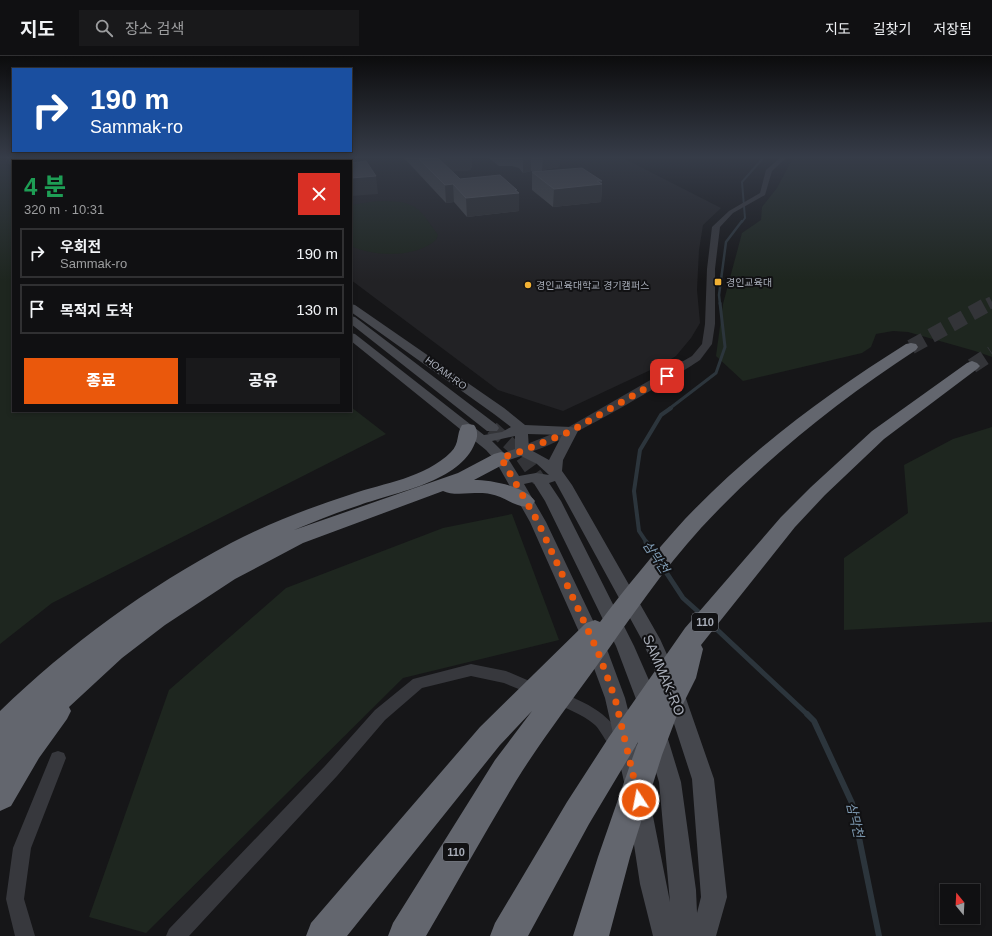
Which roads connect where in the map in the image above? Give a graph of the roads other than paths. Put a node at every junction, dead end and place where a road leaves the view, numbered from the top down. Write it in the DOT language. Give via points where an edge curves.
graph roads {
  1 [pos="755,199"];
  2 [pos="352,308"];
  3 [pos="352,320"];
  4 [pos="352,337"];
  5 [pos="911,347"];
  6 [pos="972,366"];
  7 [pos="492,428"];
  8 [pos="521,428"];
  9 [pos="571,431"];
  10 [pos="475,434"];
  11 [pos="512,455"];
  12 [pos="553,479"];
  13 [pos="515,483"];
  14 [pos="419,486"];
  15 [pos="525,501"];
  16 [pos="642,583"];
  17 [pos="694,635"];
  18 [pos="75,684"];
  19 [pos="0,730"];
  20 [pos="0,754"];
  21 [pos="58,758"];
  22 [pos="633,771"];
  23 [pos="0,796"];
  24 [pos="25,936"];
  25 [pos="176,936"];
  26 [pos="324,936"];
  27 [pos="406,936"];
  28 [pos="508,936"];
  29 [pos="591,936"];
  30 [pos="666,936"];
  31 [pos="684,936"];
  32 [pos="704,936"];
  1 -- 9 [label="street" via="722,220 715,232 710,324 706,344 696,358"];
  2 -- 8 [label="main road, HOAM-RO"];
  3 -- 7 [label="main road, HOAM-RO"];
  4 -- 10 [label="main road"];
  5 -- 16 [label="highway, 110" via="864,377 780,442 693,524"];
  6 -- 17 [label="highway, 110" via="878,435 818,491 788,522"];
  8 -- 9 [label="main road" via="539,432"];
  8 -- 10 [label="main road" via="506,435"];
  8 -- 11 [label="main road"];
  9 -- 11 [label="street"];
  9 -- 12 [label="main road" via="558,456"];
  10 -- 11 [label="main road"];
  10 -- 14 [label="highway" via="455,459"];
  11 -- 12 [label="main road, SAMMAK-RO" via="545,462"];
  11 -- 13 [label="main road"];
  11 -- 14 [label="highway" via="466,477"];
  12 -- 13 [label="main road" via="527,478"];
  12 -- 31 [label="main road, SAMMAK-RO" via="553,501 622,639 645,694 670,782 683,890"];
  12 -- 32 [label="main road, SAMMAK-RO" via="651,639 674,690 704,779 714,897"];
  13 -- 15 [label="main road"];
  14 -- 15 [label="highway" via="488,487 511,493"];
  14 -- 18 [label="highway" via="302,536 227,573 156,618"];
  14 -- 19 [label="highway" via="374,493 301,519 196,573 159,596 89,649"];
  15 -- 22 [label="main road" via="538,522 598,652 615,698"];
  16 -- 26 [label="highway" via="490,736"];
  16 -- 27 [label="highway, 110" via="506,770"];
  17 -- 28 [label="highway, 110" via="619,746"];
  17 -- 29 [label="highway" via="683,678 647,755"];
  18 -- 20 [label="highway" via="16,736"];
  18 -- 23 [label="highway" via="29,749"];
  21 -- 24 [label="street" via="22,848 15,899"];
  22 -- 25 [label="street" via="615,737 598,717 574,704 506,677 471,670 418,683 380,715"];
  22 -- 30 [label="main road" via="653,884"];
}
